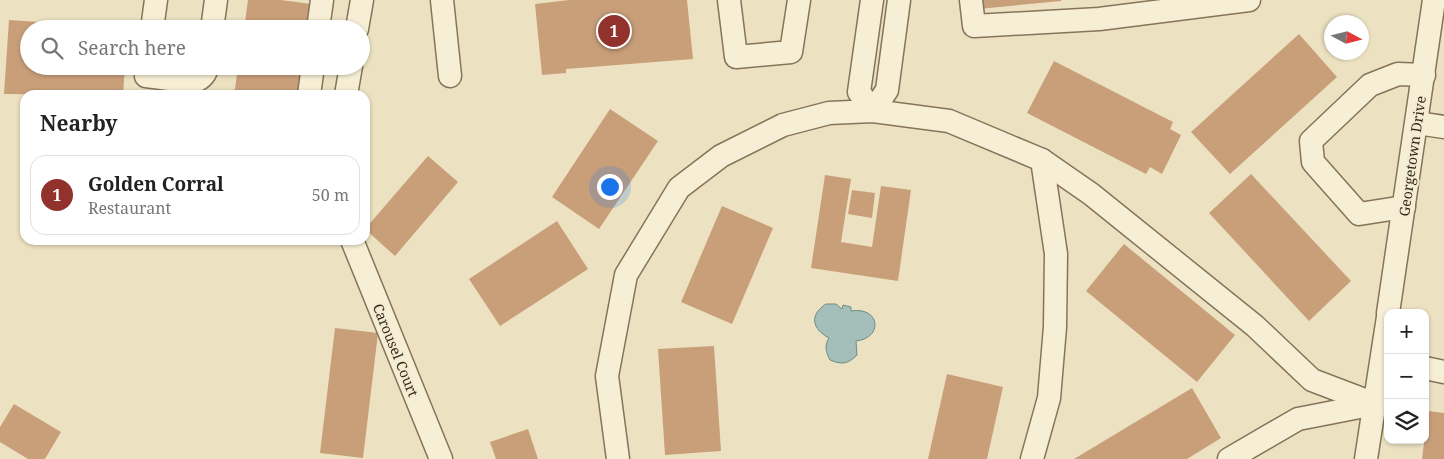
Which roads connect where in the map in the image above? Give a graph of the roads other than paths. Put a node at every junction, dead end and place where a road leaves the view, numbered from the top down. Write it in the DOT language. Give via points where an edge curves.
graph roads {
  1 [pos="156,0"];
  2 [pos="216,0"];
  3 [pos="322,0"];
  4 [pos="362,0"];
  5 [pos="442,0"];
  6 [pos="729,0"];
  7 [pos="799,0"];
  8 [pos="872,0"];
  9 [pos="899,0"];
  10 [pos="972,0"];
  11 [pos="1249,0"];
  12 [pos="1434,0"];
  13 [pos="153,20"];
  14 [pos="213,20"];
  15 [pos="319,20"];
  16 [pos="359,20"];
  17 [pos="205,75"];
  18 [pos="312,75"];
  19 [pos="349,75"];
  20 [pos="1424,75"];
  21 [pos="450,76"];
  22 [pos="146,79"];
  23 [pos="310,90"];
  24 [pos="347,90"];
  25 [pos="873,111"];
  26 [pos="1417,122"];
  27 [pos="1444,127"];
  28 [pos="1042,160"];
  29 [pos="1404,207"];
  30 [pos="354,245"];
  31 [pos="1389,309"];
  32 [pos="1384,361"];
  33 [pos="1429,369"];
  34 [pos="1444,372"];
  35 [pos="1375,404"];
  36 [pos="441,459"];
  37 [pos="618,459"];
  38 [pos="1032,459"];
  39 [pos="1230,459"];
  40 [pos="1366,459"];
  1 -- 13 [label="street"];
  2 -- 14 [label="street"];
  3 -- 15 [label="street"];
  4 -- 16 [label="street"];
  5 -- 21 [label="street"];
  6 -- 7 [label="street" via="736,57 791,52"];
  8 -- 25 [label="street" via="859,92"];
  9 -- 25 [label="street" via="887,90"];
  10 -- 11 [label="street" via="974,26 1099,19"];
  12 -- 20 [label="street, Georgetown Drive"];
  17 -- 22 [label="street" via="193,82"];
  18 -- 23 [label="street"];
  19 -- 24 [label="street"];
  20 -- 26 [label="street, Georgetown Drive"];
  20 -- 29 [label="street" via="1398,74 1370,85 1311,141 1313,162 1359,214"];
  25 -- 28 [label="street" via="949,121"];
  25 -- 37 [label="street" via="829,113 783,125 721,156 679,188 626,275 607,376"];
  26 -- 27 [label="street"];
  26 -- 29 [label="street, Georgetown Drive"];
  28 -- 35 [label="street" via="1091,194 1248,320 1312,380"];
  28 -- 38 [label="street" via="1056,254 1055,327 1048,398"];
  29 -- 31 [label="street, Georgetown Drive"];
  30 -- 36 [label="street, Carousel Court"];
  32 -- 35 [label="street"];
  33 -- 34 [label="street"];
  35 -- 39 [label="street" via="1298,419"];
  35 -- 40 [label="street"];
}
